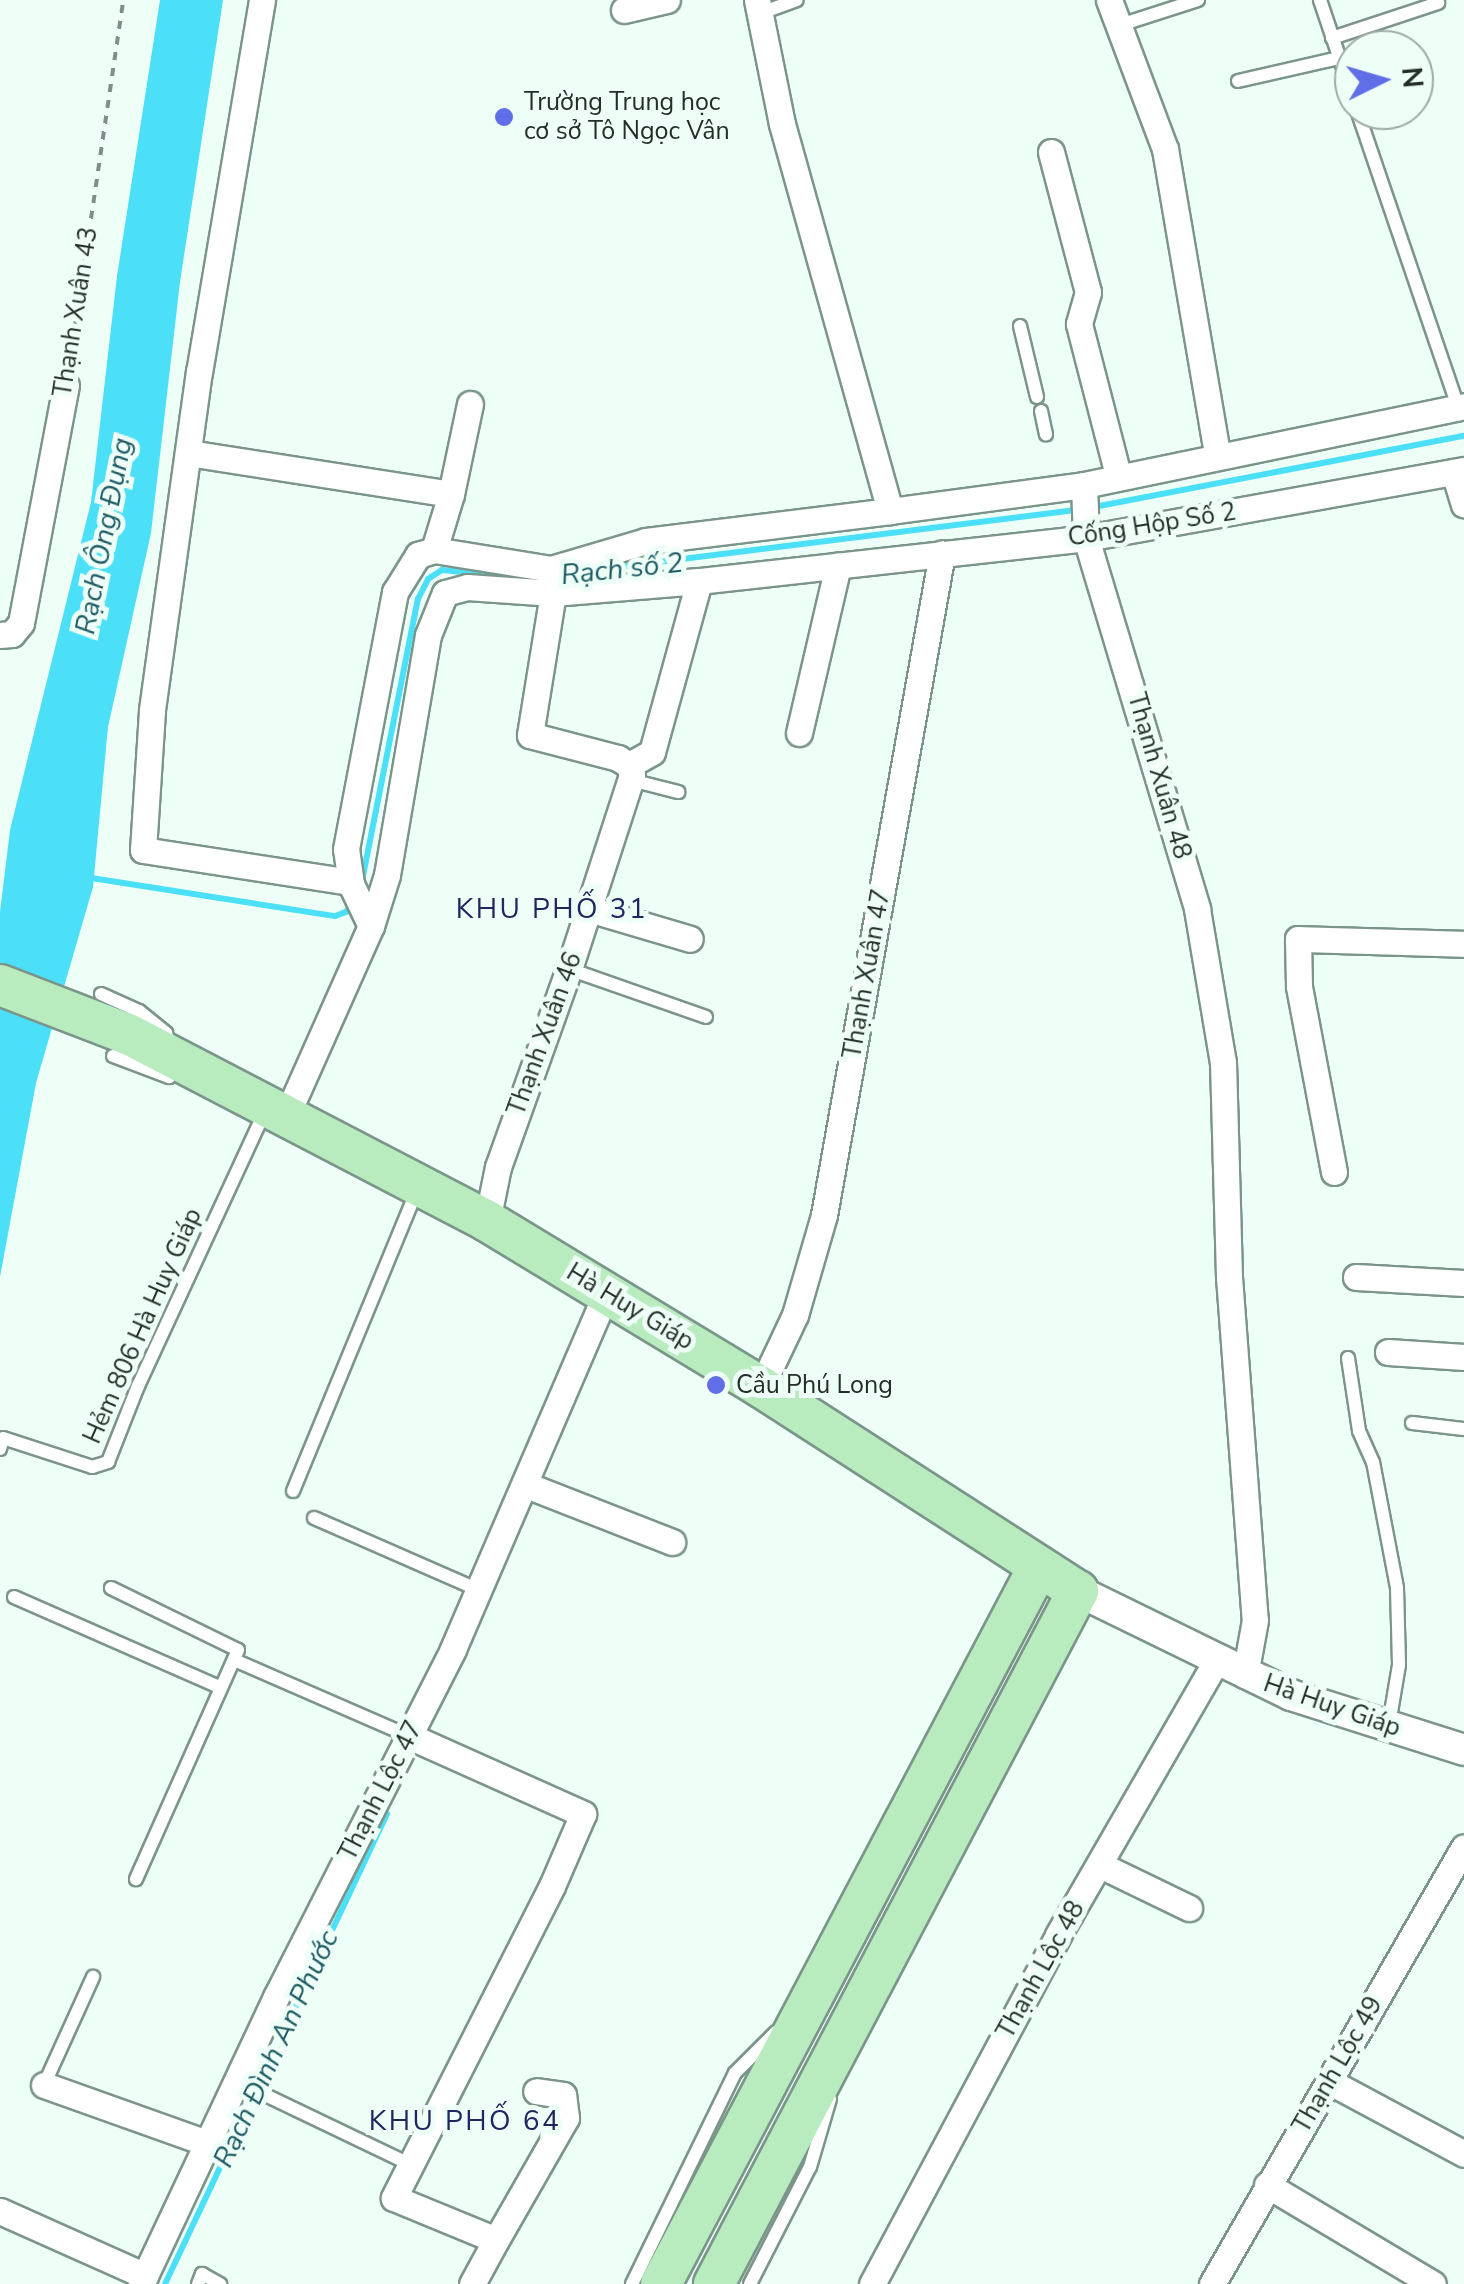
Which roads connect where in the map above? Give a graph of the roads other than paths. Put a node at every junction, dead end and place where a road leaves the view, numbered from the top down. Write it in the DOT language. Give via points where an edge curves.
graph roads {
  1 [pos="262,0"];
  2 [pos="667,0"];
  3 [pos="797,0"];
  4 [pos="1109,0"];
  5 [pos="1198,0"];
  6 [pos="1320,0"];
  7 [pos="1438,3"];
  8 [pos="759,6"];
  9 [pos="624,10"];
  10 [pos="1117,26"];
  11 [pos="1332,38"];
  12 [pos="1334,44"];
  13 [pos="1334,59"];
  14 [pos="1238,81"];
  15 [pos="1364,130"];
  16 [pos="1051,152"];
  17 [pos="1020,326"];
  18 [pos="66,385"];
  19 [pos="470,404"];
  20 [pos="1461,406"];
  21 [pos="1046,434"];
  22 [pos="189,453"];
  23 [pos="1217,454"];
  24 [pos="1459,471"];
  25 [pos="1118,475"];
  26 [pos="1066,481"];
  27 [pos="452,494"];
  28 [pos="1464,505"];
  29 [pos="890,511"];
  30 [pos="1086,538"];
  31 [pos="434,550"];
  32 [pos="942,553"];
  33 [pos="838,565"];
  34 [pos="552,581"];
  35 [pos="699,581"];
  36 [pos="10,629"];
  37 [pos="799,734"];
  38 [pos="630,772"];
  39 [pos="678,792"];
  40 [pos="350,883"];
  41 [pos="589,909"];
  42 [pos="366,917"];
  43 [pos="690,939"];
  44 [pos="1464,944"];
  45 [pos="569,969"];
  46 [pos="0,985"];
  47 [pos="101,994"];
  48 [pos="706,1017"];
  49 [pos="174,1060"];
  50 [pos="276,1114"];
  51 [pos="1334,1172"];
  52 [pos="418,1188"];
  53 [pos="487,1221"];
  54 [pos="1356,1277"];
  55 [pos="1464,1283"];
  56 [pos="607,1292"];
  57 [pos="1388,1352"];
  58 [pos="1464,1357"];
  59 [pos="1348,1358"];
  60 [pos="761,1387"];
  61 [pos="1412,1423"];
  62 [pos="1464,1429"];
  63 [pos="2,1444"];
  64 [pos="526,1485"];
  65 [pos="293,1491"];
  66 [pos="314,1518"];
  67 [pos="672,1542"];
  68 [pos="1039,1566"];
  69 [pos="110,1588"];
  70 [pos="478,1590"];
  71 [pos="1078,1591"];
  72 [pos="14,1597"];
  73 [pos="234,1660"];
  74 [pos="1216,1661"];
  75 [pos="1246,1675"];
  76 [pos="221,1688"];
  77 [pos="1388,1726"];
  78 [pos="409,1736"];
  79 [pos="1464,1750"];
  80 [pos="1464,1847"];
  81 [pos="1100,1865"];
  82 [pos="136,1880"];
  83 [pos="1189,1908"];
  84 [pos="93,1977"];
  85 [pos="816,1991"];
  86 [pos="856,2011"];
  87 [pos="1330,2082"];
  88 [pos="44,2086"];
  89 [pos="248,2086"];
  90 [pos="536,2091"];
  91 [pos="207,2143"];
  92 [pos="1464,2154"];
  93 [pos="411,2165"];
  94 [pos="1267,2186"];
  95 [pos="0,2211"];
  96 [pos="496,2240"];
  97 [pos="143,2280"];
  98 [pos="198,2284"];
  99 [pos="220,2284"];
  100 [pos="472,2284"];
  101 [pos="632,2284"];
  102 [pos="661,2284"];
  103 [pos="714,2284"];
  104 [pos="750,2284"];
  105 [pos="872,2284"];
  106 [pos="1212,2284"];
  107 [pos="1433,2284"];
  1 -- 22 [label="street"];
  2 -- 9 [label="street"];
  3 -- 8 [label="lane"];
  4 -- 10 [label="street"];
  5 -- 10 [label="lane"];
  6 -- 11 [label="lane"];
  7 -- 11 [label="lane"];
  8 -- 29 [label="street" via="782,124"];
  10 -- 23 [label="street" via="1165,150"];
  11 -- 12 [label="lane"];
  13 -- 14 [label="lane"];
  15 -- 20 [label="lane"];
  16 -- 25 [label="street" via="1088,292 1079,324"];
  17 -- 21 [label="lane"];
  18 -- 36 [label="street, Thạnh Xuân 43"];
  19 -- 27 [label="street"];
  20 -- 23 [label="street"];
  22 -- 27 [label="street"];
  22 -- 40 [label="street" via="152,711 144,850"];
  23 -- 25 [label="street"];
  24 -- 28 [label="street"];
  24 -- 30 [label="street, Cống Hộp Số 2"];
  25 -- 26 [label="street"];
  26 -- 29 [label="street"];
  26 -- 30 [label="street, Thạnh Xuân 48"];
  27 -- 31 [label="street"];
  29 -- 34 [label="street" via="646,541"];
  30 -- 32 [label="street, Cống Hộp Số 2"];
  30 -- 75 [label="street, Thạnh Xuân 48" via="1196,909 1222,1062 1229,1277 1255,1620"];
  31 -- 34 [label="street"];
  31 -- 40 [label="street" via="418,555 396,592 346,849"];
  32 -- 33 [label="street, Cống Hộp Số 2"];
  32 -- 60 [label="street, Thạnh Xuân 47" via="824,1215 795,1315"];
  33 -- 35 [label="street, Cống Hộp Số 2"];
  33 -- 37 [label="street"];
  34 -- 35 [label="street, Cống Hộp Số 2"];
  34 -- 38 [label="street" via="530,735"];
  34 -- 42 [label="street" via="454,588 437,607 387,875"];
  35 -- 38 [label="street, Thạnh Xuân 46" via="652,752"];
  38 -- 39 [label="lane"];
  38 -- 41 [label="street, Thạnh Xuân 46"];
  40 -- 42 [label="street"];
  41 -- 43 [label="street"];
  41 -- 45 [label="street, Thạnh Xuân 46"];
  42 -- 50 [label="street"];
  44 -- 51 [label="street" via="1298,939 1299,986"];
  45 -- 48 [label="lane"];
  45 -- 53 [label="street, Thạnh Xuân 46" via="498,1168"];
  46 -- 49 [label="main road, Hà Huy Giáp" via="121,1046"];
  47 -- 49 [label="lane" via="139,1010 166,1032"];
  49 -- 50 [label="main road, Hà Huy Giáp"];
  50 -- 52 [label="main road, Hà Huy Giáp"];
  50 -- 63 [label="lane, Hẻm 806 Hà Huy Giáp" via="138,1386 108,1462 92,1467"];
  52 -- 53 [label="main road, Hà Huy Giáp"];
  52 -- 65 [label="lane"];
  53 -- 56 [label="main road, Hà Huy Giáp"];
  54 -- 55 [label="street"];
  56 -- 60 [label="main road, Hà Huy Giáp"];
  56 -- 64 [label="street, Thạnh Lộc 47"];
  57 -- 58 [label="street"];
  59 -- 77 [label="lane" via="1397,1588 1399,1665"];
  60 -- 68 [label="main road, Hà Huy Giáp"];
  61 -- 62 [label="lane"];
  64 -- 67 [label="street"];
  64 -- 70 [label="street, Thạnh Lộc 47"];
  66 -- 70 [label="lane"];
  68 -- 71 [label="main road, Hà Huy Giáp"];
  68 -- 85 [label="main road"];
  69 -- 73 [label="lane" via="238,1650"];
  70 -- 78 [label="street, Thạnh Lộc 47"];
  71 -- 74 [label="street, Hà Huy Giáp"];
  71 -- 86 [label="main road"];
  72 -- 76 [label="lane"];
  73 -- 76 [label="lane"];
  73 -- 78 [label="lane"];
  74 -- 75 [label="street, Hà Huy Giáp"];
  74 -- 81 [label="street, Thạnh Lộc 48"];
  75 -- 77 [label="street, Hà Huy Giáp"];
  76 -- 82 [label="lane"];
  77 -- 79 [label="street, Hà Huy Giáp"];
  78 -- 89 [label="street, Thạnh Lộc 47"];
  78 -- 93 [label="street" via="583,1814"];
  80 -- 87 [label="street, Thạnh Lộc 49"];
  81 -- 83 [label="street"];
  81 -- 105 [label="street, Thạnh Lộc 48"];
  84 -- 88 [label="lane"];
  85 -- 101 [label="lane" via="735,2073"];
  85 -- 102 [label="main road"];
  86 -- 103 [label="main road"];
  86 -- 104 [label="lane" via="810,2168"];
  87 -- 92 [label="street"];
  87 -- 94 [label="street, Thạnh Lộc 49"];
  88 -- 91 [label="street"];
  89 -- 91 [label="street, Thạnh Lộc 47"];
  89 -- 93 [label="lane"];
  90 -- 96 [label="street" via="562,2095 566,2118"];
  91 -- 97 [label="street, Thạnh Lộc 47"];
  93 -- 96 [label="street" via="394,2198"];
  94 -- 106 [label="street, Thạnh Lộc 49"];
  94 -- 107 [label="street"];
  95 -- 97 [label="street"];
  96 -- 100 [label="street"];
  98 -- 99 [label="lane" via="202,2274"];
}
